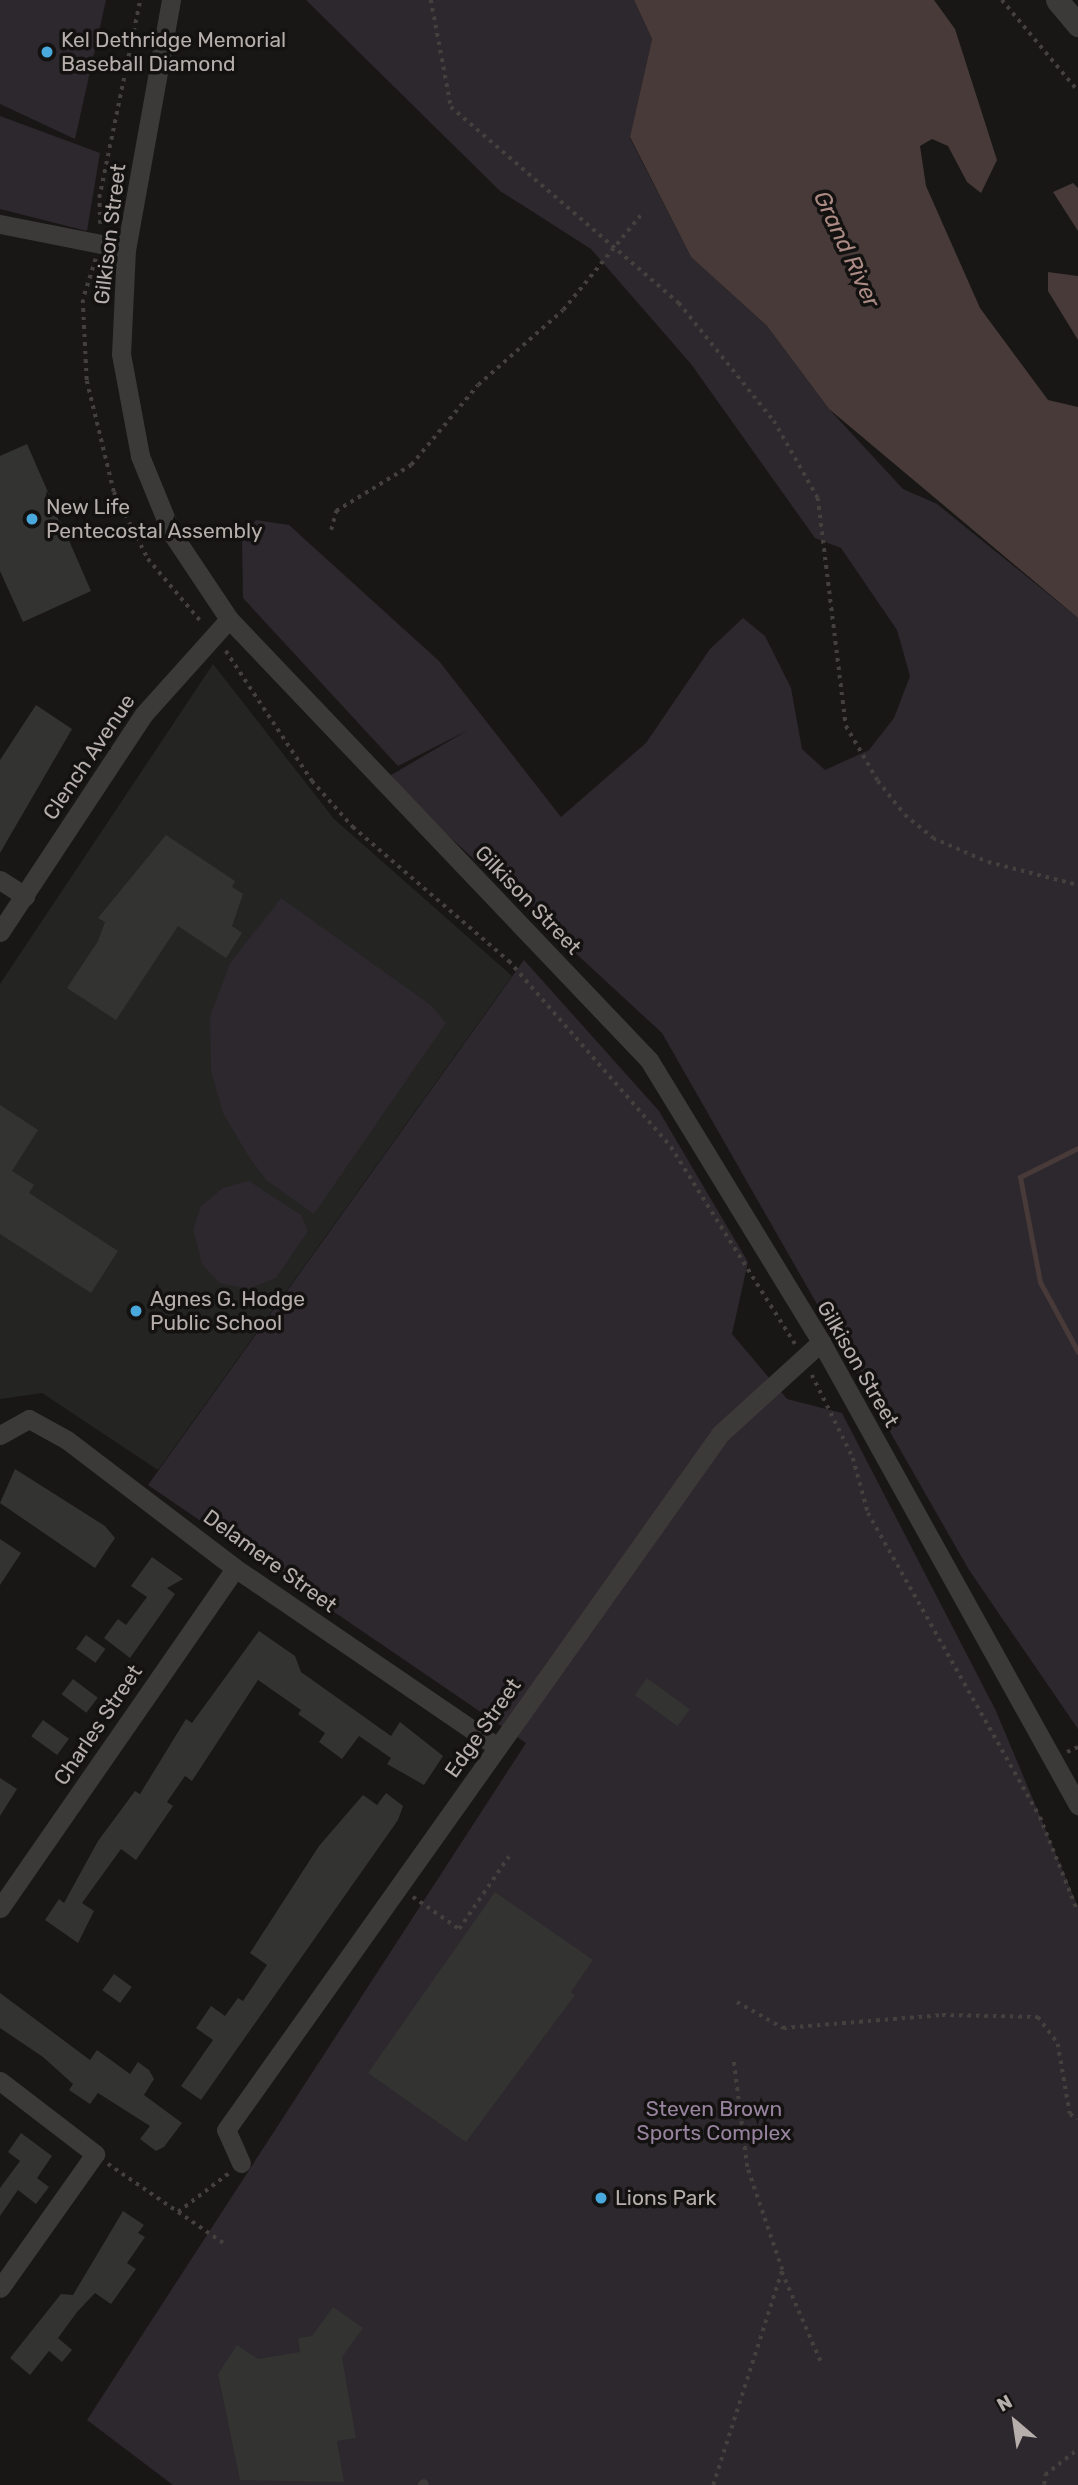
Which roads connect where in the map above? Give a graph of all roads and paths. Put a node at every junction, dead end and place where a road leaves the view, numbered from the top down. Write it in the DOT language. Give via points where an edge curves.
graph roads {
  1 [pos="140,0"];
  2 [pos="171,0"];
  3 [pos="431,0"];
  4 [pos="1002,0"];
  5 [pos="1057,0"];
  6 [pos="1078,25"];
  7 [pos="1078,91"];
  8 [pos="640,216"];
  9 [pos="0,224"];
  10 [pos="612,246"];
  11 [pos="100,247"];
  12 [pos="127,249"];
  13 [pos="331,530"];
  14 [pos="229,618"];
  15 [pos="214,634"];
  16 [pos="0,880"];
  17 [pos="1078,885"];
  18 [pos="25,896"];
  19 [pos="0,932"];
  20 [pos="821,1342"];
  21 [pos="803,1357"];
  22 [pos="8,1429"];
  23 [pos="235,1568"];
  24 [pos="497,1747"];
  25 [pos="1078,1805"];
  26 [pos="509,1856"];
  27 [pos="398,1887"];
  28 [pos="0,1908"];
  29 [pos="1078,1912"];
  30 [pos="737,2002"];
  31 [pos="733,2058"];
  32 [pos="0,2081"];
  33 [pos="1078,2119"];
  34 [pos="95,2154"];
  35 [pos="241,2163"];
  36 [pos="178,2212"];
  37 [pos="225,2244"];
  38 [pos="782,2270"];
  39 [pos="0,2288"];
  40 [pos="821,2361"];
  41 [pos="1078,2449"];
  42 [pos="713,2485"];
  43 [pos="1044,2485"];
  1 -- 11 [label="path" via="99,198"];
  2 -- 12 [label="street, Gilkison Street"];
  3 -- 10 [label="path" via="451,107"];
  4 -- 7 [label="path"];
  5 -- 6 [label="street"];
  8 -- 10 [label="path"];
  9 -- 11 [label="street"];
  10 -- 13 [label="path" via="563,310 478,385 411,465 337,511"];
  10 -- 17 [label="path" via="679,303 774,421 818,498 846,726 878,781 933,838 988,862"];
  11 -- 12 [label="street"];
  11 -- 15 [label="path" via="83,300 87,381 114,492 148,559"];
  12 -- 14 [label="street, Gilkison Street" via="121,354 135,439 171,532"];
  14 -- 15 [label="street, Clench Avenue"];
  14 -- 20 [label="street, Gilkison Street" via="649,1060"];
  15 -- 18 [label="street, Clench Avenue" via="143,715"];
  15 -- 21 [label="path" via="312,781 353,827 509,961 671,1147"];
  16 -- 18 [label="street"];
  18 -- 19 [label="street, Clench Avenue"];
  20 -- 21 [label="street, Edge Street"];
  20 -- 25 [label="street, Gilkison Street"];
  21 -- 24 [label="street, Edge Street" via="720,1434"];
  21 -- 29 [label="path" via="853,1458 868,1513 1040,1816"];
  22 -- 23 [label="street, Delamere Street" via="29,1419 67,1440"];
  23 -- 24 [label="street, Delamere Street"];
  23 -- 28 [label="street, Charles Street"];
  24 -- 27 [label="street, Edge Street"];
  26 -- 27 [label="path" via="459,1930"];
  27 -- 35 [label="street, Edge Street" via="226,2130"];
  30 -- 33 [label="path" via="783,2028 942,2015 1038,2017 1058,2044 1070,2114"];
  31 -- 38 [label="path" via="747,2167"];
  32 -- 34 [label="street"];
  34 -- 36 [label="path"];
  34 -- 39 [label="street"];
  35 -- 36 [label="path"];
  36 -- 37 [label="path"];
  38 -- 40 [label="path"];
  38 -- 42 [label="path"];
  41 -- 43 [label="path" via="1045,2475"];
}
